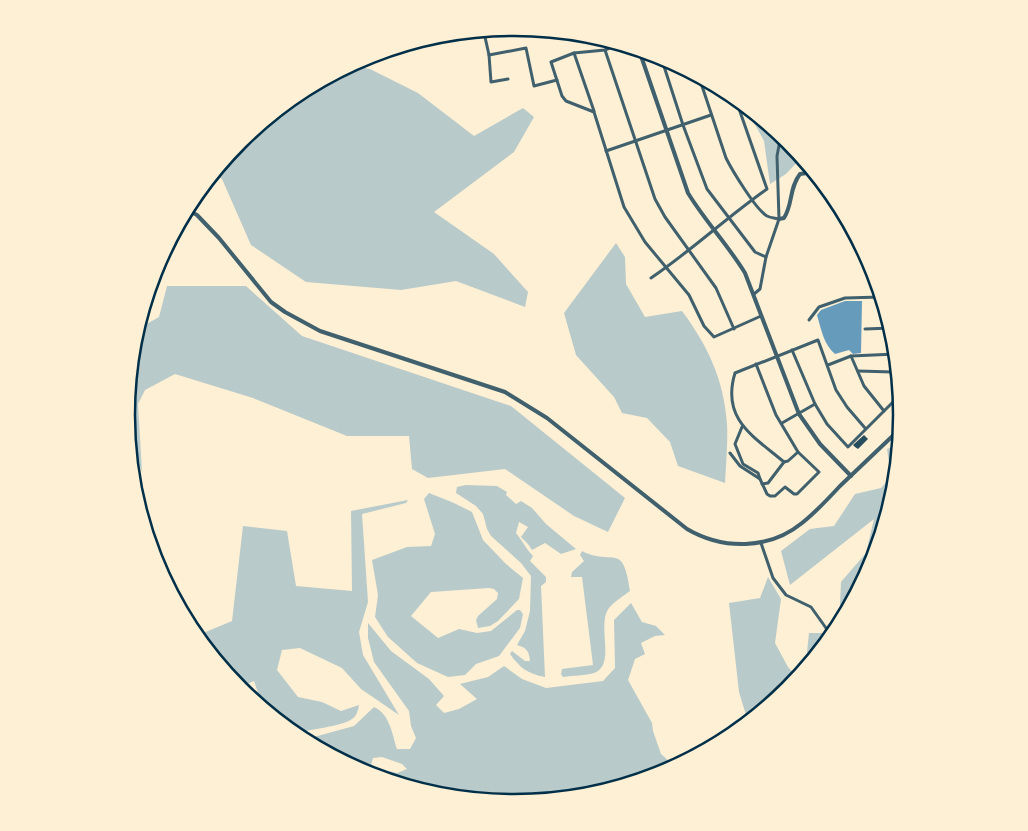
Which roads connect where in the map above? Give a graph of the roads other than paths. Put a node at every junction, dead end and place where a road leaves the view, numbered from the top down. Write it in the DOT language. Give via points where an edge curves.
graph roads {
  1 [pos="485,37"];
  2 [pos="609,48"];
  3 [pos="605,50"];
  4 [pos="574,53"];
  5 [pos="489,55"];
  6 [pos="642,58"];
  7 [pos="664,67"];
  8 [pos="508,79"];
  9 [pos="557,80"];
  10 [pos="703,86"];
  11 [pos="740,111"];
  12 [pos="594,112"];
  13 [pos="712,115"];
  14 [pos="683,125"];
  15 [pos="665,131"];
  16 [pos="636,141"];
  17 [pos="779,144"];
  18 [pos="606,151"];
  19 [pos="806,173"];
  20 [pos="753,199"];
  21 [pos="194,213"];
  22 [pos="729,217"];
  23 [pos="779,219"];
  24 [pos="714,229"];
  25 [pos="689,250"];
  26 [pos="766,257"];
  27 [pos="665,268"];
  28 [pos="651,278"];
  29 [pos="754,294"];
  30 [pos="874,296"];
  31 [pos="761,316"];
  32 [pos="809,320"];
  33 [pos="883,328"];
  34 [pos="734,329"];
  35 [pos="865,329"];
  36 [pos="792,350"];
  37 [pos="888,354"];
  38 [pos="777,356"];
  39 [pos="851,356"];
  40 [pos="756,364"];
  41 [pos="828,365"];
  42 [pos="858,371"];
  43 [pos="890,372"];
  44 [pos="892,403"];
  45 [pos="815,404"];
  46 [pos="884,412"];
  47 [pos="799,414"];
  48 [pos="782,423"];
  49 [pos="742,427"];
  50 [pos="865,428"];
  51 [pos="892,436"];
  52 [pos="798,452"];
  53 [pos="730,453"];
  54 [pos="784,462"];
  55 [pos="851,476"];
  56 [pos="760,479"];
  57 [pos="762,484"];
  58 [pos="761,543"];
  59 [pos="827,629"];
  1 -- 5 [label="street"];
  2 -- 3 [label="street"];
  3 -- 4 [label="street"];
  3 -- 16 [label="street"];
  4 -- 9 [label="street" via="551,62"];
  4 -- 12 [label="street"];
  5 -- 8 [label="street" via="491,82"];
  5 -- 9 [label="street" via="526,48 534,86"];
  6 -- 15 [label="street"];
  7 -- 14 [label="street"];
  9 -- 12 [label="street" via="566,101"];
  10 -- 13 [label="street"];
  11 -- 20 [label="street" via="767,189"];
  12 -- 18 [label="street"];
  13 -- 14 [label="street"];
  13 -- 20 [label="street" via="731,170"];
  14 -- 15 [label="street"];
  14 -- 22 [label="street" via="707,189"];
  15 -- 16 [label="street"];
  15 -- 24 [label="street" via="688,193"];
  16 -- 18 [label="street"];
  16 -- 25 [label="street" via="654,199"];
  17 -- 23 [label="street"];
  18 -- 27 [label="street" via="624,207"];
  19 -- 23 [label="street" via="800,174 794,182 788,213"];
  20 -- 22 [label="street"];
  20 -- 23 [label="street" via="766,215"];
  21 -- 58 [label="street" via="220,238 271,302 285,312 320,331 505,392 547,418 687,529 723,542"];
  22 -- 24 [label="street"];
  22 -- 26 [label="street" via="755,252"];
  23 -- 26 [label="street"];
  24 -- 25 [label="street"];
  24 -- 29 [label="street" via="736,258"];
  25 -- 27 [label="street"];
  25 -- 34 [label="street" via="716,288"];
  26 -- 29 [label="street" via="760,289"];
  27 -- 28 [label="street"];
  27 -- 34 [label="street" via="689,295 704,326 714,337"];
  29 -- 31 [label="street"];
  30 -- 32 [label="street" via="845,298 819,307"];
  31 -- 34 [label="street"];
  31 -- 38 [label="street"];
  33 -- 35 [label="street"];
  36 -- 38 [label="street"];
  36 -- 41 [label="street" via="818,340"];
  36 -- 45 [label="street"];
  37 -- 39 [label="street"];
  38 -- 40 [label="street"];
  38 -- 47 [label="street"];
  39 -- 41 [label="street"];
  39 -- 42 [label="street"];
  40 -- 48 [label="street"];
  40 -- 49 [label="street" via="735,372 732,382 734,410"];
  41 -- 50 [label="street" via="836,390"];
  42 -- 43 [label="street"];
  42 -- 46 [label="street" via="864,386"];
  44 -- 46 [label="street"];
  45 -- 47 [label="street"];
  45 -- 50 [label="street" via="827,424 848,446"];
  46 -- 50 [label="street"];
  47 -- 48 [label="street"];
  47 -- 55 [label="street" via="820,444"];
  48 -- 52 [label="street"];
  49 -- 54 [label="street"];
  49 -- 56 [label="street" via="734,444 744,464 758,473"];
  51 -- 55 [label="street"];
  52 -- 54 [label="street"];
  52 -- 57 [label="street" via="819,472 797,494 785,487 775,496 770,496"];
  53 -- 56 [label="street" via="740,466"];
  54 -- 57 [label="street" via="768,483"];
  55 -- 58 [label="street" via="801,524"];
  56 -- 57 [label="street"];
  58 -- 59 [label="street" via="773,578 786,595 811,607"];
}
